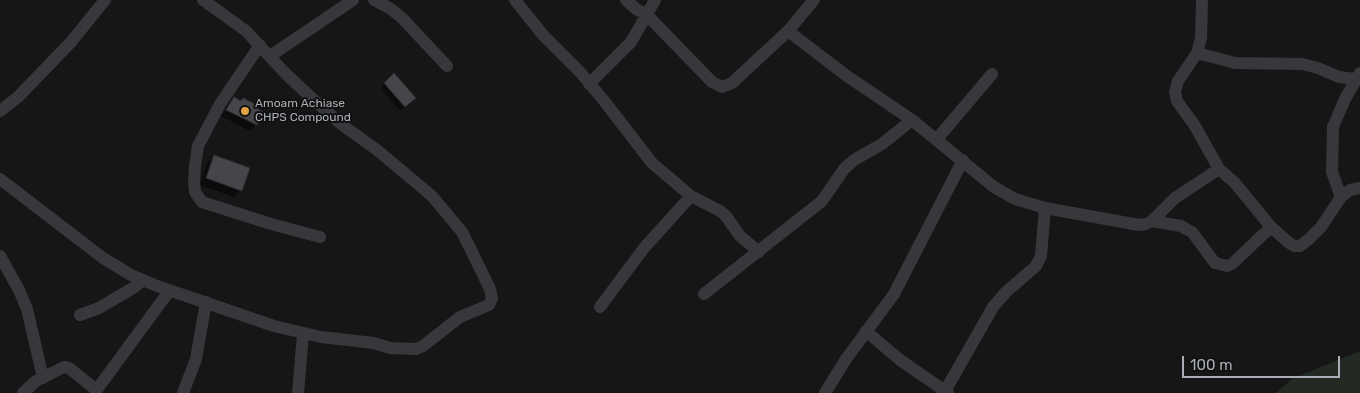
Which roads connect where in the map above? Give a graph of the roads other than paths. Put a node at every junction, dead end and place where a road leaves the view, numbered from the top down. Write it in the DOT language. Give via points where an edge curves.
graph roads {
  1 [pos="105,0"];
  2 [pos="202,0"];
  3 [pos="352,0"];
  4 [pos="374,0"];
  5 [pos="515,0"];
  6 [pos="626,0"];
  7 [pos="654,0"];
  8 [pos="814,0"];
  9 [pos="1202,0"];
  10 [pos="647,14"];
  11 [pos="788,31"];
  12 [pos="260,45"];
  13 [pos="1197,52"];
  14 [pos="270,56"];
  15 [pos="446,66"];
  16 [pos="992,74"];
  17 [pos="1358,76"];
  18 [pos="589,84"];
  19 [pos="0,111"];
  20 [pos="912,120"];
  21 [pos="937,139"];
  22 [pos="963,160"];
  23 [pos="1218,169"];
  24 [pos="0,179"];
  25 [pos="1360,188"];
  26 [pos="691,196"];
  27 [pos="1341,197"];
  28 [pos="1045,208"];
  29 [pos="1152,221"];
  30 [pos="1271,227"];
  31 [pos="320,237"];
  32 [pos="759,252"];
  33 [pos="0,256"];
  34 [pos="143,280"];
  35 [pos="170,290"];
  36 [pos="704,294"];
  37 [pos="206,302"];
  38 [pos="600,307"];
  39 [pos="80,315"];
  40 [pos="866,331"];
  41 [pos="303,334"];
  42 [pos="43,378"];
  43 [pos="946,392"];
  44 [pos="23,393"];
  45 [pos="184,393"];
  46 [pos="298,393"];
  47 [pos="825,393"];
  1 -- 19 [label="street" via="71,42 18,97"];
  2 -- 12 [label="street"];
  3 -- 14 [label="street"];
  4 -- 15 [label="street" via="403,19"];
  5 -- 18 [label="street"];
  6 -- 10 [label="street"];
  7 -- 10 [label="street"];
  8 -- 11 [label="street"];
  9 -- 13 [label="street" via="1201,38"];
  10 -- 11 [label="street" via="712,82 722,87 732,83"];
  10 -- 18 [label="street" via="631,42"];
  11 -- 20 [label="street"];
  12 -- 14 [label="street"];
  12 -- 31 [label="street" via="220,104 198,146 195,192 202,202"];
  13 -- 17 [label="street" via="1235,63 1302,64 1338,77"];
  13 -- 23 [label="street" via="1178,81 1175,92 1177,101 1195,126"];
  14 -- 41 [label="street" via="327,112 432,196 462,232 492,298 485,308 460,317 416,349"];
  16 -- 21 [label="street"];
  17 -- 27 [label="street" via="1333,127 1332,172"];
  18 -- 26 [label="street" via="652,162"];
  20 -- 21 [label="street"];
  20 -- 32 [label="street" via="849,164 822,201"];
  21 -- 22 [label="street"];
  22 -- 28 [label="street" via="994,187 1015,199"];
  22 -- 40 [label="street" via="894,294"];
  23 -- 29 [label="street" via="1175,198"];
  23 -- 30 [label="street" via="1235,183"];
  24 -- 34 [label="street" via="103,258"];
  25 -- 27 [label="street"];
  26 -- 32 [label="street" via="720,211 740,236"];
  26 -- 38 [label="street" via="644,248"];
  27 -- 30 [label="street" via="1321,227 1300,246 1294,246"];
  28 -- 29 [label="street" via="1139,225"];
  28 -- 43 [label="street" via="1041,256 1036,266 993,307"];
  29 -- 30 [label="street" via="1186,228 1215,263 1227,266"];
  32 -- 36 [label="street"];
  33 -- 42 [label="street" via="27,309"];
  34 -- 35 [label="street"];
  34 -- 39 [label="street" via="99,308"];
  35 -- 37 [label="street"];
  35 -- 42 [label="street" via="98,388 66,367"];
  37 -- 41 [label="street"];
  37 -- 45 [label="street" via="196,359"];
  40 -- 43 [label="street"];
  40 -- 47 [label="street"];
  41 -- 46 [label="street"];
  42 -- 44 [label="street"];
}
